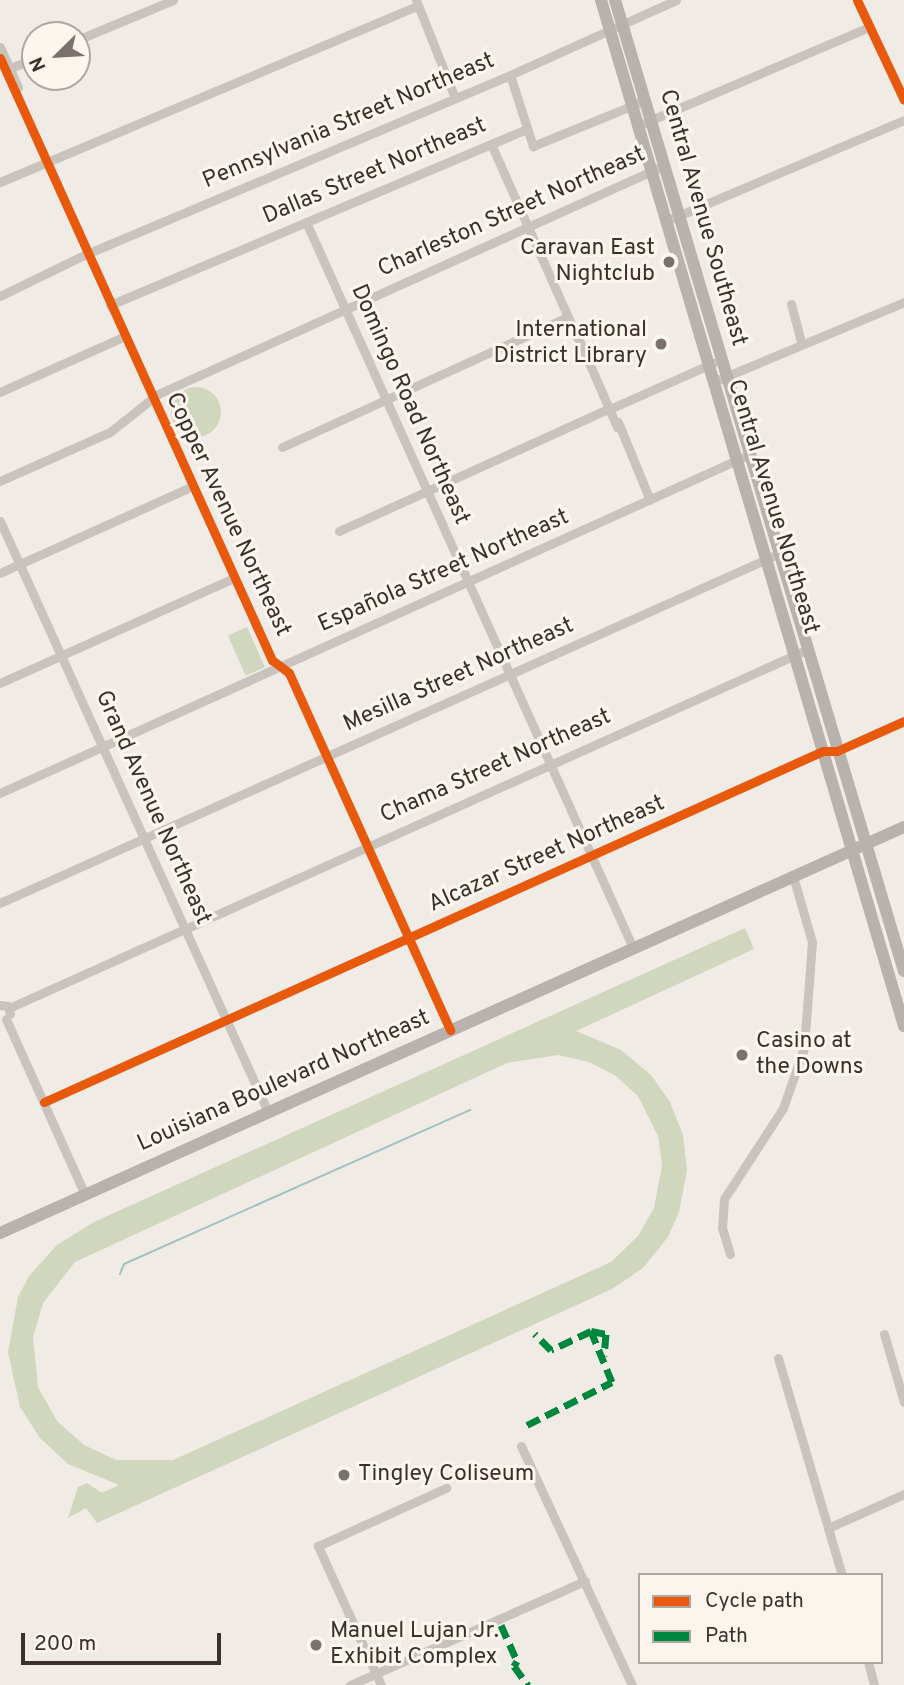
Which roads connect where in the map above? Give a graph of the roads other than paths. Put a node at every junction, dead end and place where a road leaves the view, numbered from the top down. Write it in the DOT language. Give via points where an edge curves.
graph roads {
  1 [pos="173,0"];
  2 [pos="429,0"];
  3 [pos="601,0"];
  4 [pos="615,0"];
  5 [pos="676,0"];
  6 [pos="415,3"];
  7 [pos="861,3"];
  8 [pos="622,23"];
  9 [pos="869,27"];
  10 [pos="610,32"];
  11 [pos="91,34"];
  12 [pos="0,47"];
  13 [pos="0,58"];
  14 [pos="5,70"];
  15 [pos="510,75"];
  16 [pos="901,86"];
  17 [pos="455,98"];
  18 [pos="646,100"];
  19 [pos="904,100"];
  20 [pos="631,105"];
  21 [pos="652,120"];
  22 [pos="904,120"];
  23 [pos="637,126"];
  24 [pos="526,129"];
  25 [pos="491,144"];
  26 [pos="47,161"];
  27 [pos="666,165"];
  28 [pos="651,172"];
  29 [pos="0,181"];
  30 [pos="680,216"];
  31 [pos="306,222"];
  32 [pos="666,222"];
  33 [pos="527,226"];
  34 [pos="87,254"];
  35 [pos="557,293"];
  36 [pos="0,296"];
  37 [pos="904,302"];
  38 [pos="791,304"];
  39 [pos="110,305"];
  40 [pos="344,309"];
  41 [pos="565,318"];
  42 [pos="123,337"];
  43 [pos="577,337"];
  44 [pos="802,345"];
  45 [pos="722,359"];
  46 [pos="708,365"];
  47 [pos="727,376"];
  48 [pos="713,382"];
  49 [pos="0,392"];
  50 [pos="152,397"];
  51 [pos="385,401"];
  52 [pos="609,409"];
  53 [pos="282,447"];
  54 [pos="750,454"];
  55 [pos="736,461"];
  56 [pos="0,481"];
  57 [pos="193,486"];
  58 [pos="427,491"];
  59 [pos="650,500"];
  60 [pos="0,520"];
  61 [pos="339,531"];
  62 [pos="780,553"];
  63 [pos="766,559"];
  64 [pos="21,564"];
  65 [pos="0,573"];
  66 [pos="234,578"];
  67 [pos="468,582"];
  68 [pos="808,649"];
  69 [pos="794,654"];
  70 [pos="62,655"];
  71 [pos="279,667"];
  72 [pos="510,674"];
  73 [pos="0,683"];
  74 [pos="904,721"];
  75 [pos="103,747"];
  76 [pos="823,751"];
  77 [pos="838,751"];
  78 [pos="327,756"];
  79 [pos="550,764"];
  80 [pos="0,793"];
  81 [pos="904,827"];
  82 [pos="144,838"];
  83 [pos="866,844"];
  84 [pos="367,846"];
  85 [pos="853,849"];
  86 [pos="591,856"];
  87 [pos="793,876"];
  88 [pos="0,902"];
  89 [pos="185,929"];
  90 [pos="409,939"];
  91 [pos="633,948"];
  92 [pos="904,971"];
  93 [pos="5,1006"];
  94 [pos="3,1019"];
  95 [pos="226,1021"];
  96 [pos="904,1026"];
  97 [pos="450,1030"];
  98 [pos="44,1102"];
  99 [pos="268,1112"];
  100 [pos="85,1195"];
  101 [pos="0,1233"];
  102 [pos="730,1254"];
  103 [pos="884,1334"];
  104 [pos="778,1358"];
  105 [pos="904,1402"];
  106 [pos="522,1446"];
  107 [pos="446,1488"];
  108 [pos="904,1494"];
  109 [pos="828,1528"];
  110 [pos="841,1573"];
  111 [pos="585,1581"];
  112 [pos="869,1664"];
  113 [pos="376,1674"];
  114 [pos="631,1684"];
  115 [pos="350,1685"];
  116 [pos="381,1685"];
  117 [pos="874,1685"];
  1 -- 11 [label="street"];
  2 -- 6 [label="street"];
  3 -- 10 [label="main road, Central Avenue Northeast"];
  4 -- 8 [label="main road, Central Avenue Southeast"];
  5 -- 8 [label="street, Pennsylvania Street Northeast"];
  6 -- 17 [label="street"];
  6 -- 26 [label="street"];
  7 -- 9 [label="street"];
  8 -- 10 [label="street, Pennsylvania Street Northeast"];
  8 -- 18 [label="main road, Central Avenue Southeast"];
  9 -- 16 [label="street"];
  9 -- 21 [label="street"];
  10 -- 15 [label="street, Pennsylvania Street Northeast"];
  10 -- 20 [label="main road, Central Avenue Northeast"];
  12 -- 14 [label="street, Copper Avenue Northeast"];
  13 -- 14 [label="street, Copper Avenue Northeast"];
  14 -- 26 [label="street, Copper Avenue Northeast"];
  15 -- 17 [label="street, Pennsylvania Street Northeast"];
  15 -- 24 [label="street"];
  16 -- 19 [label="street"];
  17 -- 34 [label="street, Pennsylvania Street Northeast"];
  18 -- 20 [label="street"];
  18 -- 21 [label="main road, Central Avenue Southeast"];
  20 -- 23 [label="main road, Central Avenue Northeast"];
  20 -- 24 [label="street" via="533,146"];
  21 -- 23 [label="street"];
  21 -- 27 [label="main road, Central Avenue Southeast"];
  22 -- 30 [label="street"];
  23 -- 28 [label="main road, Central Avenue Northeast"];
  24 -- 25 [label="street, Dallas Street Northeast"];
  25 -- 31 [label="street, Dallas Street Northeast"];
  25 -- 33 [label="street"];
  26 -- 29 [label="street"];
  26 -- 34 [label="street, Copper Avenue Northeast"];
  27 -- 28 [label="street, Charleston Street Northeast"];
  27 -- 30 [label="main road, Central Avenue Southeast"];
  28 -- 32 [label="main road, Central Avenue Northeast"];
  28 -- 33 [label="street, Charleston Street Northeast"];
  30 -- 32 [label="street"];
  30 -- 45 [label="main road, Central Avenue Southeast"];
  31 -- 39 [label="street, Dallas Street Northeast"];
  31 -- 40 [label="street, Domingo Road Northeast"];
  32 -- 46 [label="main road, Central Avenue Northeast"];
  33 -- 35 [label="street"];
  33 -- 40 [label="street, Charleston Street Northeast"];
  34 -- 36 [label="street, Pennsylvania Street Northeast"];
  34 -- 39 [label="street, Copper Avenue Northeast"];
  35 -- 41 [label="street"];
  35 -- 43 [label="street"];
  37 -- 44 [label="street"];
  38 -- 44 [label="street"];
  39 -- 42 [label="street, Copper Avenue Northeast"];
  40 -- 50 [label="street, Charleston Street Northeast"];
  40 -- 51 [label="street, Domingo Road Northeast"];
  41 -- 43 [label="street"];
  41 -- 51 [label="street"];
  42 -- 49 [label="street"];
  42 -- 50 [label="street, Copper Avenue Northeast"];
  43 -- 52 [label="street"];
  44 -- 47 [label="street"];
  45 -- 46 [label="street"];
  45 -- 47 [label="main road, Central Avenue Southeast"];
  46 -- 48 [label="main road, Central Avenue Northeast"];
  46 -- 52 [label="street"];
  47 -- 48 [label="street"];
  47 -- 54 [label="main road, Central Avenue Southeast"];
  48 -- 55 [label="main road, Central Avenue Northeast"];
  50 -- 56 [label="street, Charleston Street Northeast" via="110,432"];
  50 -- 57 [label="street, Copper Avenue Northeast"];
  51 -- 53 [label="street"];
  51 -- 58 [label="street, Domingo Road Northeast"];
  52 -- 58 [label="street"];
  52 -- 59 [label="street"];
  54 -- 55 [label="street, Española Street Northeast"];
  54 -- 62 [label="main road, Central Avenue Southeast"];
  55 -- 59 [label="street, Española Street Northeast"];
  55 -- 63 [label="main road, Central Avenue Northeast"];
  57 -- 64 [label="street"];
  57 -- 66 [label="street, Copper Avenue Northeast"];
  58 -- 61 [label="street"];
  58 -- 67 [label="street, Domingo Road Northeast"];
  59 -- 67 [label="street, Española Street Northeast"];
  60 -- 64 [label="street, Grand Avenue Northeast"];
  62 -- 63 [label="street, Mesilla Street Northeast"];
  62 -- 68 [label="main road, Central Avenue Southeast"];
  63 -- 69 [label="main road, Central Avenue Northeast"];
  63 -- 72 [label="street, Mesilla Street Northeast"];
  64 -- 65 [label="street"];
  64 -- 70 [label="street, Grand Avenue Northeast"];
  66 -- 70 [label="street"];
  66 -- 71 [label="street, Copper Avenue Northeast"];
  67 -- 71 [label="street, Española Street Northeast"];
  67 -- 72 [label="street, Domingo Road Northeast"];
  68 -- 69 [label="street, Chama Street Northeast"];
  68 -- 77 [label="main road, Central Avenue Southeast"];
  69 -- 76 [label="main road, Central Avenue Northeast"];
  69 -- 79 [label="street, Chama Street Northeast"];
  70 -- 73 [label="street"];
  70 -- 75 [label="street, Grand Avenue Northeast"];
  71 -- 75 [label="street, Española Street Northeast"];
  71 -- 78 [label="street, Copper Avenue Northeast" via="289,673"];
  72 -- 78 [label="street, Mesilla Street Northeast"];
  72 -- 79 [label="street, Domingo Road Northeast"];
  74 -- 77 [label="street"];
  75 -- 80 [label="street, Española Street Northeast"];
  75 -- 82 [label="street, Grand Avenue Northeast"];
  76 -- 77 [label="street, Alcazar Street Northeast"];
  76 -- 85 [label="main road, Central Avenue Northeast"];
  76 -- 86 [label="street, Alcazar Street Northeast"];
  77 -- 83 [label="main road, Central Avenue Southeast"];
  78 -- 82 [label="street, Mesilla Street Northeast"];
  78 -- 84 [label="street, Copper Avenue Northeast"];
  79 -- 84 [label="street, Chama Street Northeast"];
  79 -- 86 [label="street, Domingo Road Northeast"];
  81 -- 83 [label="main road, Louisiana Boulevard Northeast"];
  82 -- 88 [label="street, Mesilla Street Northeast"];
  82 -- 89 [label="street, Grand Avenue Northeast"];
  83 -- 85 [label="main road, Louisiana Boulevard Northeast"];
  83 -- 92 [label="main road, Central Avenue Southeast"];
  84 -- 89 [label="street, Chama Street Northeast"];
  84 -- 90 [label="street, Copper Avenue Northeast"];
  85 -- 87 [label="main road, Louisiana Boulevard Northeast"];
  85 -- 96 [label="main road, Central Avenue Northeast"];
  86 -- 90 [label="street, Alcazar Street Northeast"];
  86 -- 91 [label="street, Domingo Road Northeast"];
  87 -- 91 [label="main road, Louisiana Boulevard Northeast"];
  87 -- 102 [label="street" via="812,942 804,1048 779,1117 724,1199 722,1228"];
  89 -- 93 [label="street, Chama Street Northeast"];
  89 -- 95 [label="street, Grand Avenue Northeast"];
  90 -- 95 [label="street, Alcazar Street Northeast"];
  90 -- 97 [label="street, Copper Avenue Northeast"];
  91 -- 97 [label="main road, Louisiana Boulevard Northeast"];
  93 -- 94 [label="street"];
  94 -- 98 [label="street"];
  95 -- 98 [label="street, Alcazar Street Northeast"];
  95 -- 99 [label="street, Grand Avenue Northeast"];
  97 -- 99 [label="main road, Louisiana Boulevard Northeast"];
  98 -- 100 [label="street"];
  99 -- 100 [label="main road, Louisiana Boulevard Northeast"];
  100 -- 101 [label="main road, Louisiana Boulevard Northeast"];
  103 -- 105 [label="street"];
  104 -- 109 [label="street"];
  106 -- 111 [label="street"];
  107 -- 113 [label="street" via="318,1546"];
  108 -- 109 [label="street"];
  109 -- 110 [label="street"];
  111 -- 113 [label="street"];
  111 -- 114 [label="street"];
  112 -- 117 [label="street"];
  113 -- 115 [label="street"];
  113 -- 116 [label="street"];
}
